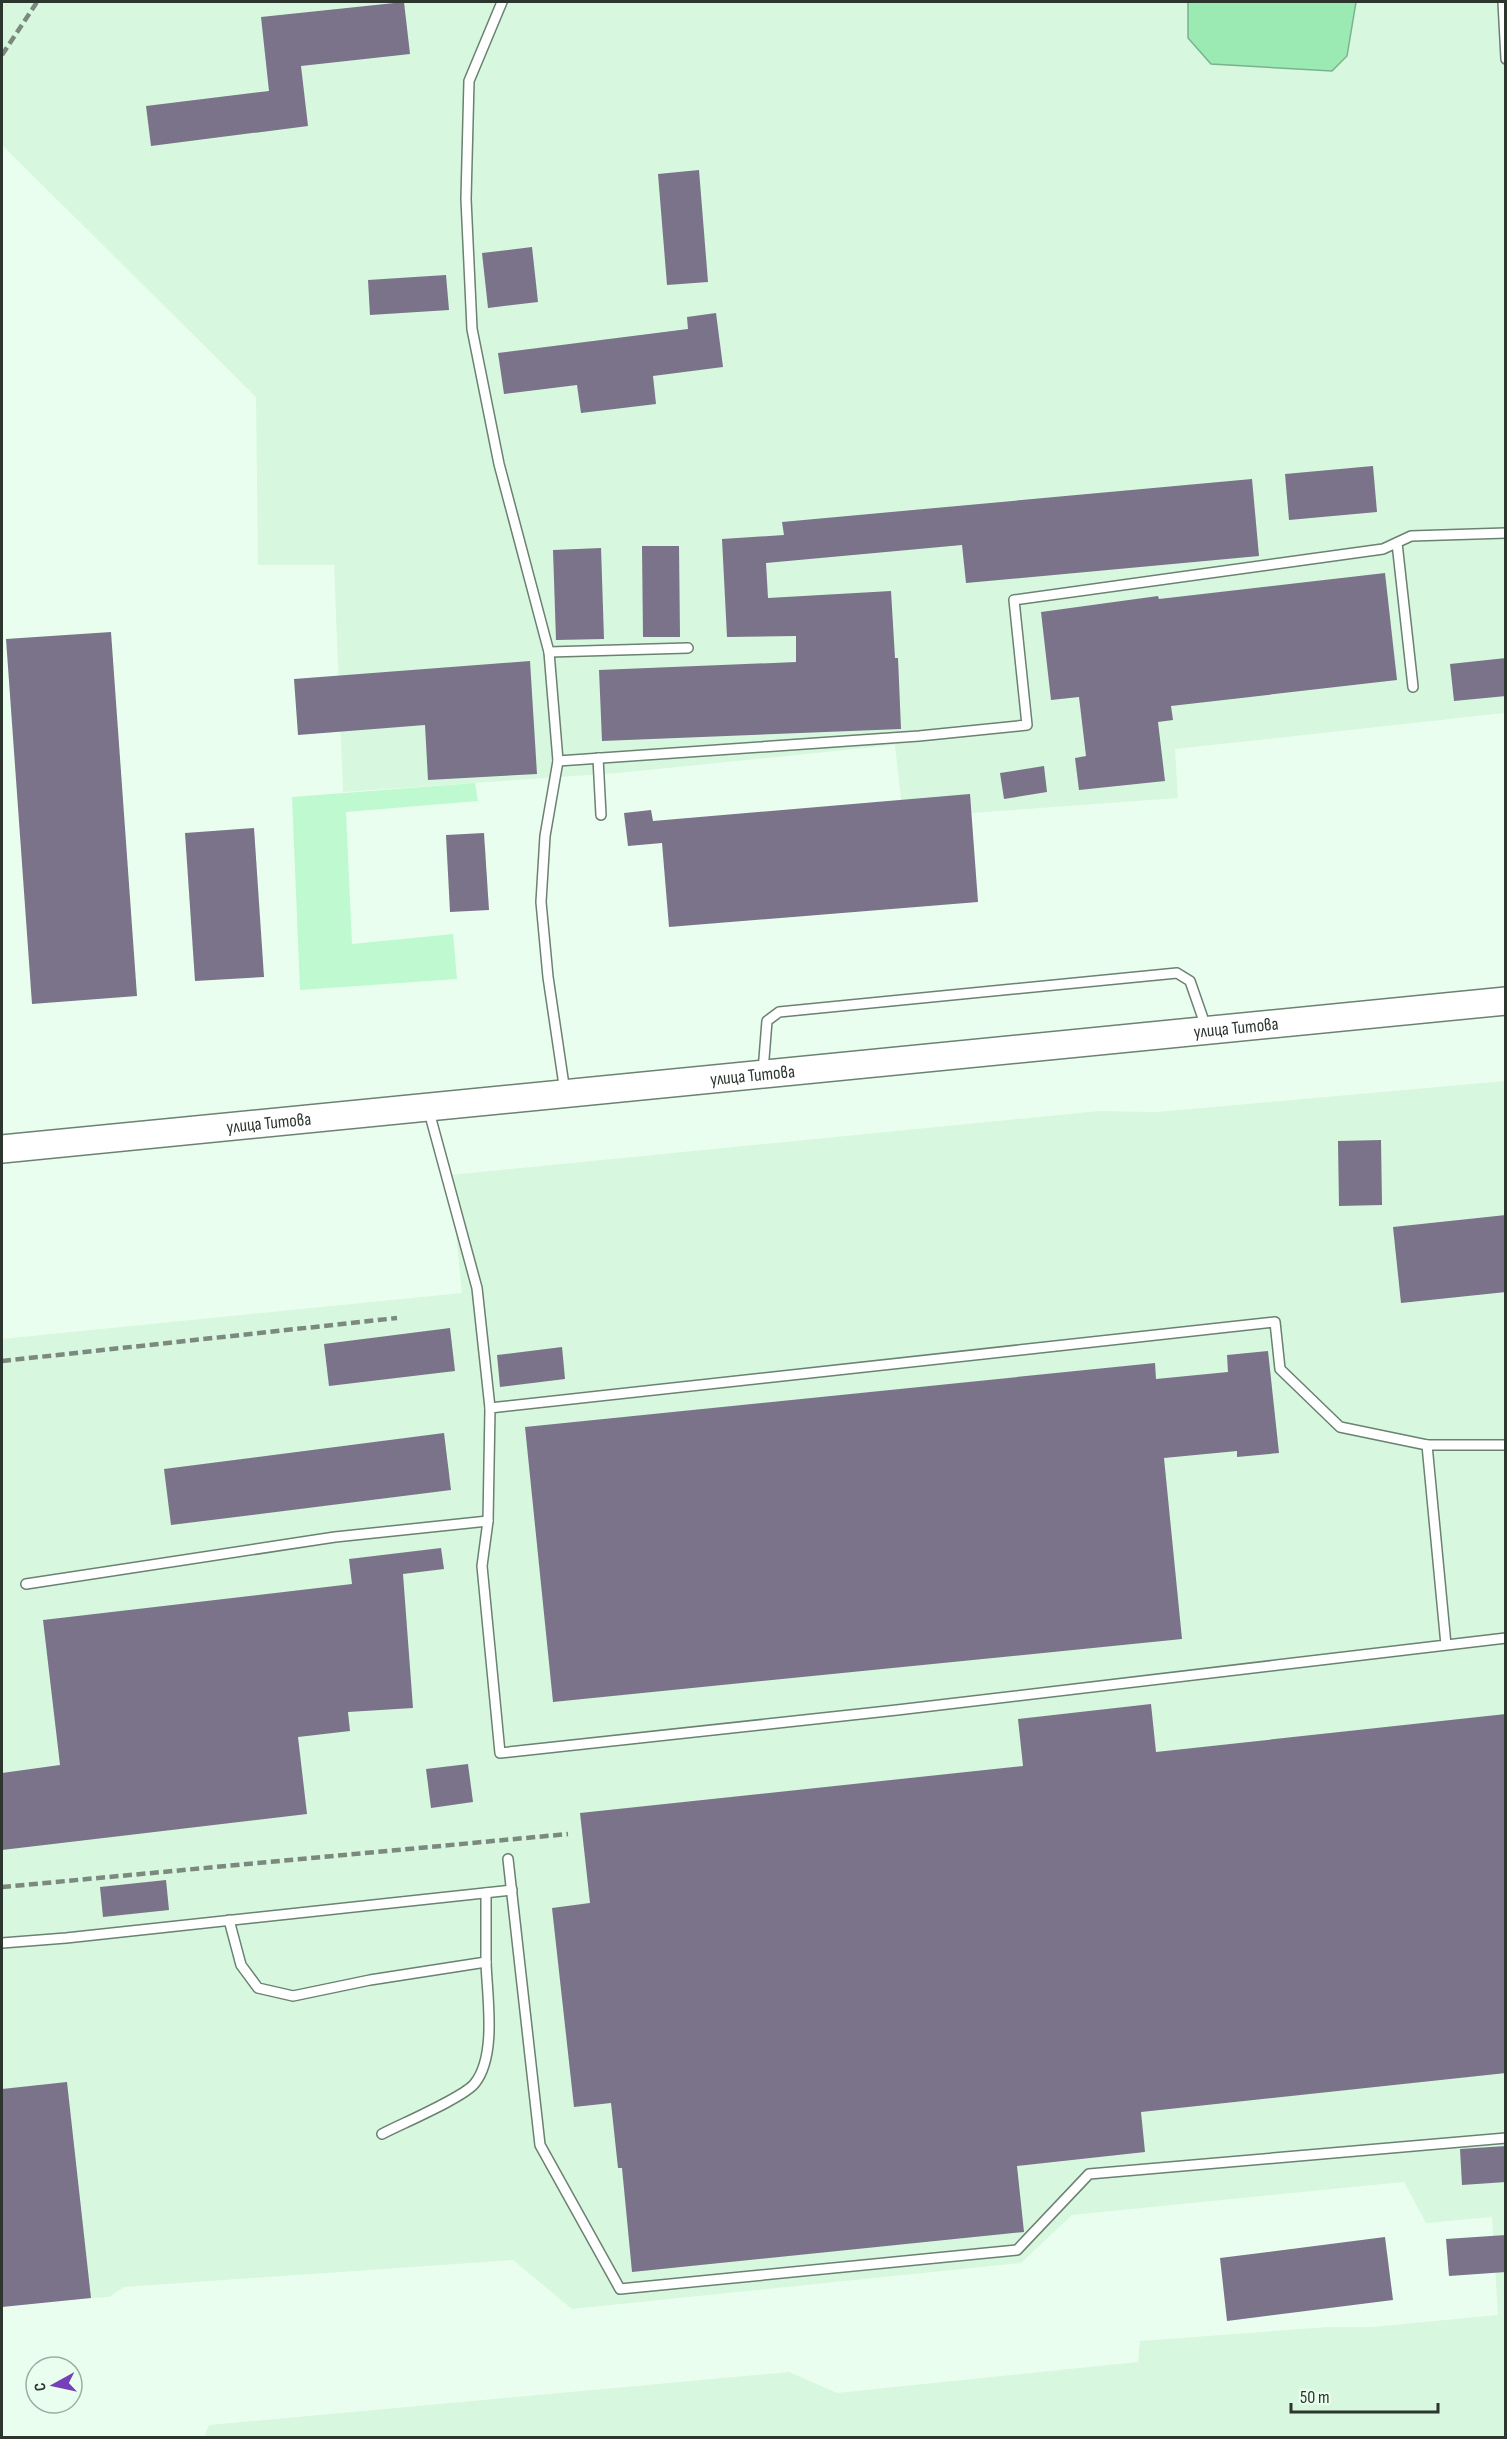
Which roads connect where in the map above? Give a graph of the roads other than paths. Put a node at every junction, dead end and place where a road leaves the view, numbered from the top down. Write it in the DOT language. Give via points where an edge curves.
graph roads {
  1 [pos="502,2"];
  2 [pos="1503,2"];
  3 [pos="1506,59"];
  4 [pos="1506,533"];
  5 [pos="1397,543"];
  6 [pos="688,648"];
  7 [pos="549,652"];
  8 [pos="1413,687"];
  9 [pos="598,758"];
  10 [pos="558,761"];
  11 [pos="600,814"];
  12 [pos="1506,1001"];
  13 [pos="1207,1029"];
  14 [pos="763,1072"];
  15 [pos="565,1092"];
  16 [pos="427,1106"];
  17 [pos="2,1149"];
  18 [pos="490,1408"];
  19 [pos="1427,1445"];
  20 [pos="1506,1445"];
  21 [pos="488,1521"];
  22 [pos="26,1584"];
  23 [pos="1506,1638"];
  24 [pos="1446,1645"];
  25 [pos="508,1859"];
  26 [pos="512,1890"];
  27 [pos="486,1893"];
  28 [pos="230,1920"];
  29 [pos="2,1942"];
  30 [pos="486,1962"];
  31 [pos="382,2134"];
  32 [pos="1506,2138"];
  1 -- 7 [label="lane" via="470,81 466,199 472,329 499,464"];
  2 -- 3 [label="lane"];
  4 -- 5 [label="lane" via="1412,536"];
  5 -- 8 [label="lane"];
  5 -- 9 [label="lane" via="1383,549 1014,600 1027,725"];
  6 -- 7 [label="lane"];
  7 -- 10 [label="lane"];
  9 -- 10 [label="lane"];
  9 -- 11 [label="lane"];
  10 -- 15 [label="lane" via="545,836 541,902"];
  12 -- 13 [label="main road, улица Титова"];
  13 -- 14 [label="main road, улица Титова"];
  13 -- 14 [label="lane" via="1190,981 1177,973 1130,977 779,1012 767,1021"];
  14 -- 15 [label="main road, улица Титова"];
  15 -- 16 [label="main road, улица Титова"];
  16 -- 17 [label="main road, улица Титова"];
  16 -- 18 [label="lane" via="477,1288"];
  18 -- 19 [label="lane" via="1275,1323 1280,1369 1340,1427"];
  18 -- 21 [label="lane"];
  19 -- 20 [label="lane"];
  19 -- 24 [label="lane"];
  21 -- 22 [label="lane" via="335,1537"];
  21 -- 24 [label="lane" via="482,1566 500,1753"];
  23 -- 24 [label="lane"];
  25 -- 26 [label="lane"];
  26 -- 27 [label="lane"];
  26 -- 32 [label="lane" via="540,2145 620,2289 1017,2250 1089,2174"];
  27 -- 28 [label="lane"];
  27 -- 30 [label="lane"];
  28 -- 29 [label="lane"];
  28 -- 30 [label="lane" via="241,1965 258,1988 293,1996"];
  30 -- 31 [label="lane" via="490,2051 475,2084"];
}
